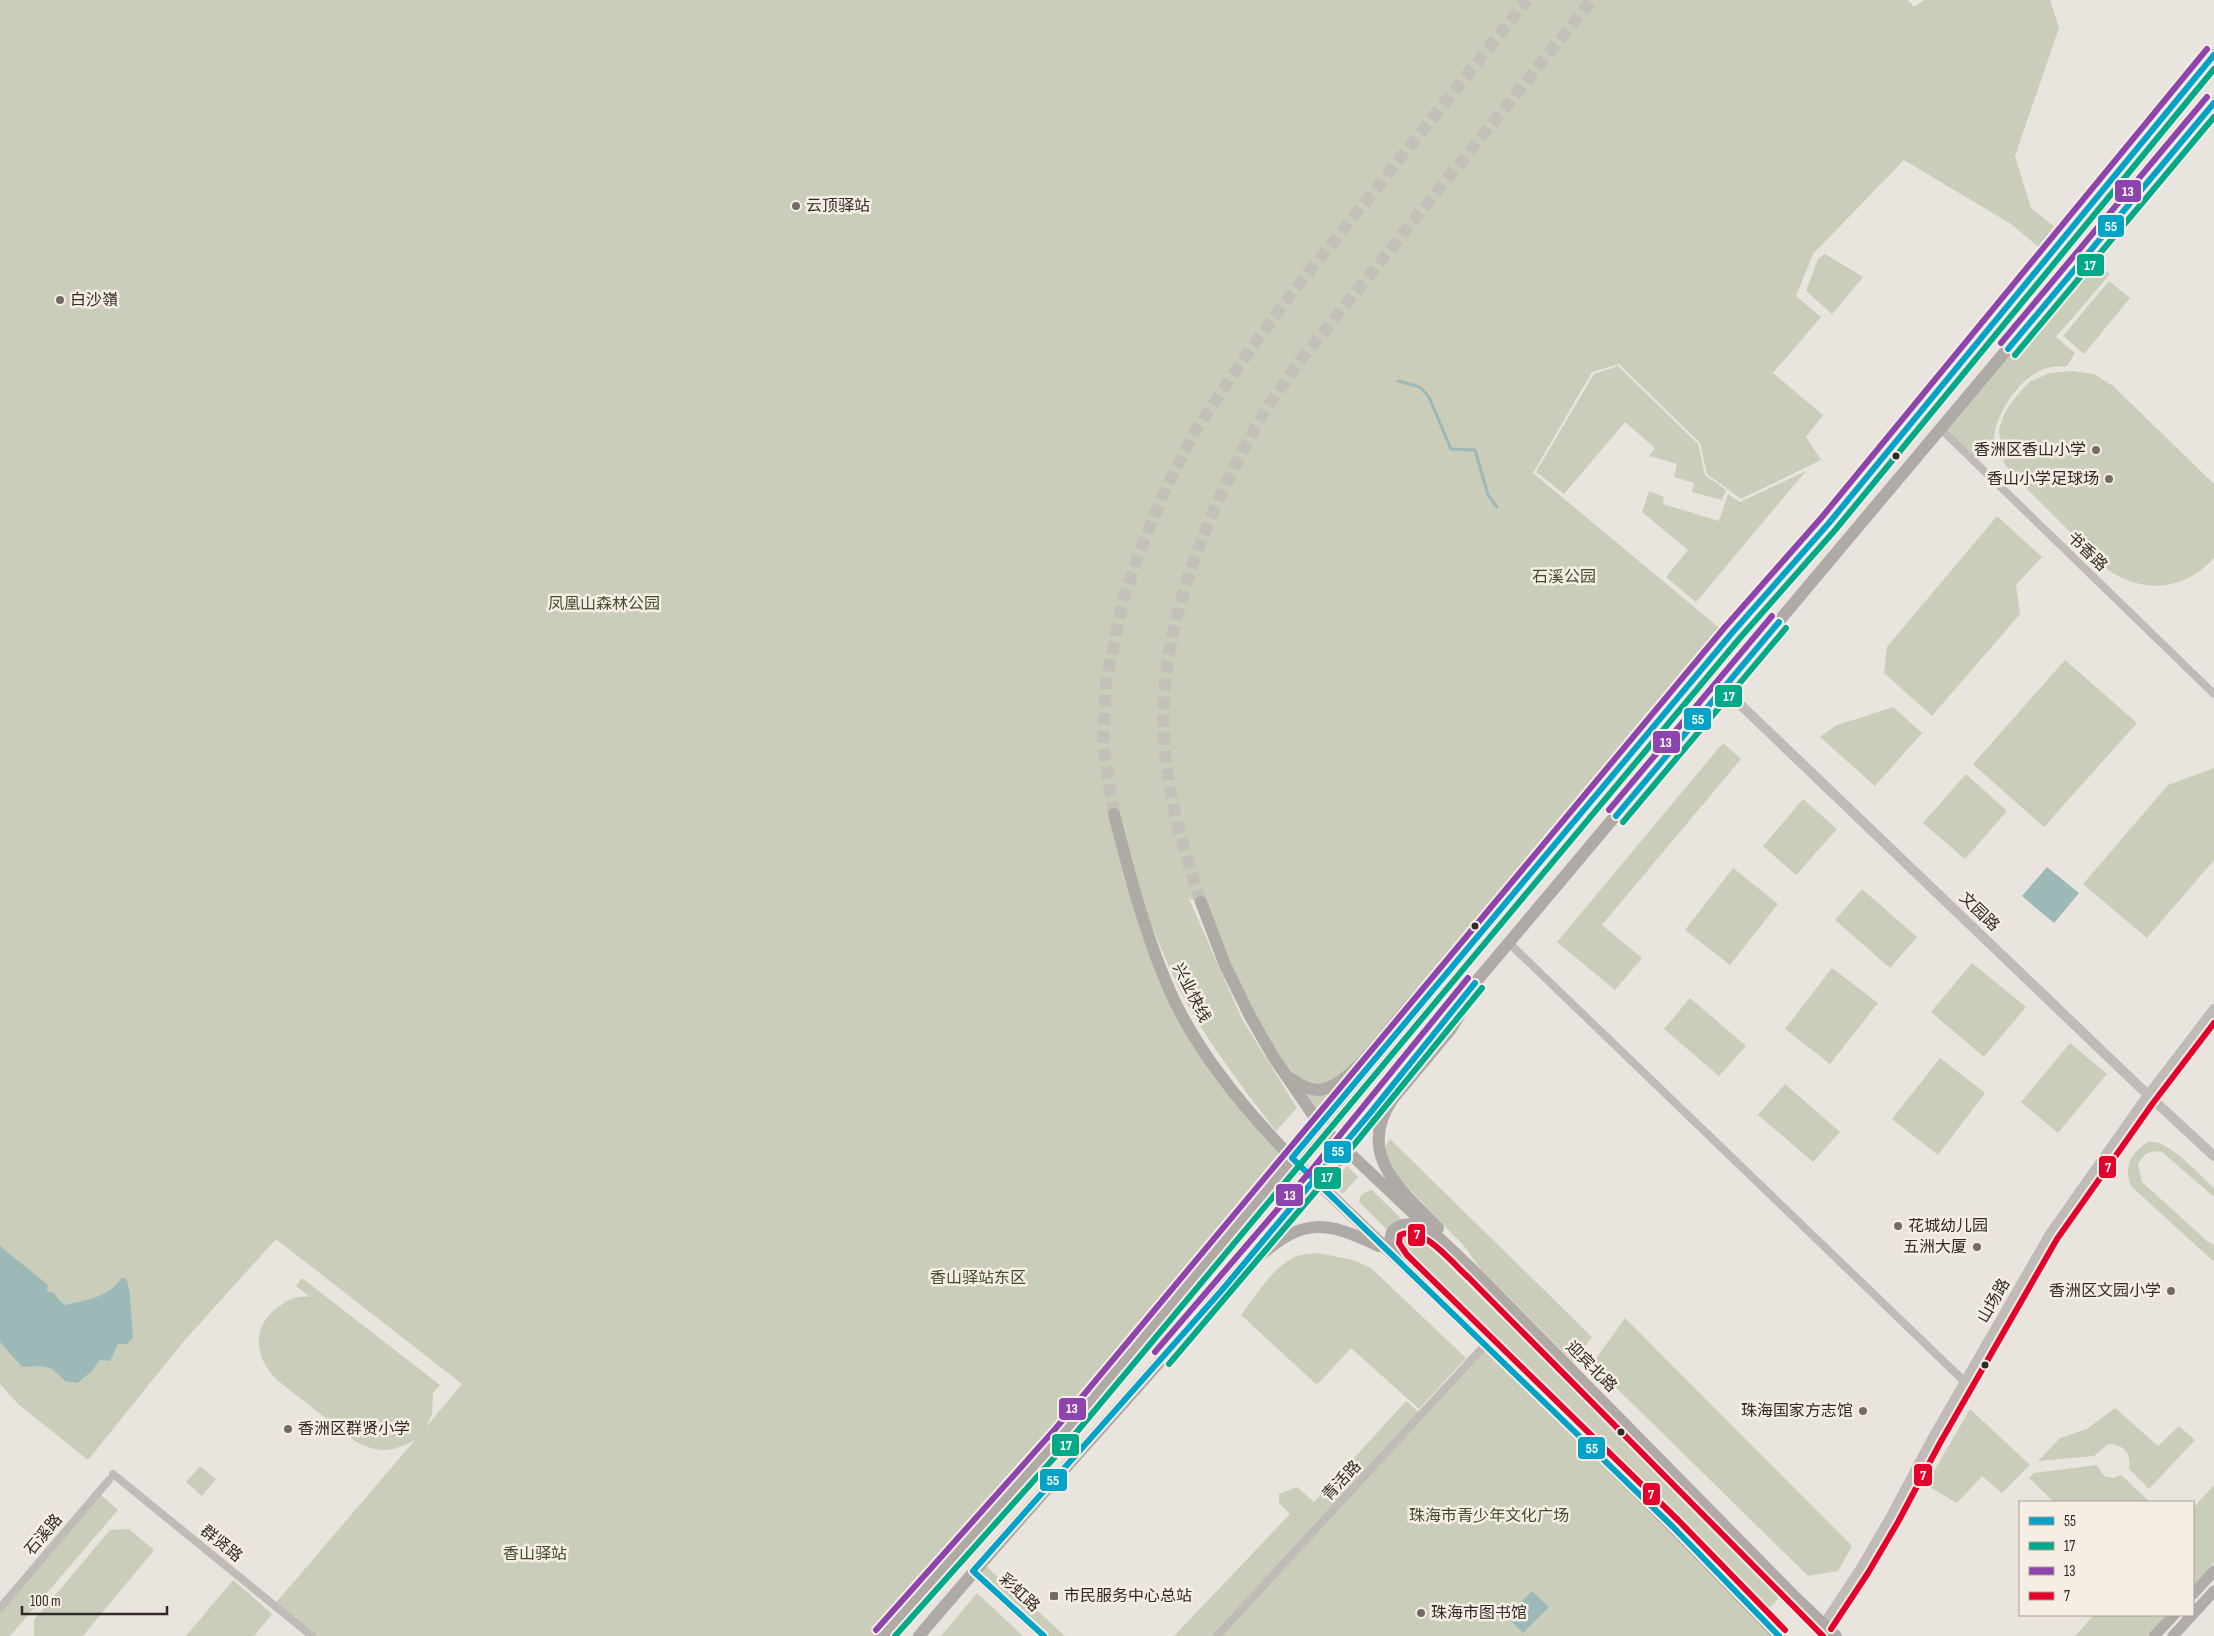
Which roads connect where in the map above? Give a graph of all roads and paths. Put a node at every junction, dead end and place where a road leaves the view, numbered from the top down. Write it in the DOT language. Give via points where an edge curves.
graph roads {
  1 [pos="2214,55"];
  2 [pos="2214,103"];
  3 [pos="1941,429"];
  4 [pos="1724,689"];
  5 [pos="2214,694"];
  6 [pos="1114,814"];
  7 [pos="1201,902"];
  8 [pos="1509,943"];
  9 [pos="1453,966"];
  10 [pos="1480,977"];
  11 [pos="2214,1008"];
  12 [pos="1284,1072"];
  13 [pos="2148,1095"];
  14 [pos="1320,1125"];
  15 [pos="1341,1147"];
  16 [pos="2214,1156"];
  17 [pos="1292,1158"];
  18 [pos="1315,1179"];
  19 [pos="1425,1227"];
  20 [pos="1389,1251"];
  21 [pos="1400,1261"];
  22 [pos="1475,1272"];
  23 [pos="1222,1290"];
  24 [pos="1486,1344"];
  25 [pos="1965,1382"];
  26 [pos="111,1477"];
  27 [pos="973,1571"];
  28 [pos="2214,1571"];
  29 [pos="2214,1592"];
  30 [pos="2194,1593"];
  31 [pos="0,1608"];
  32 [pos="2194,1614"];
  33 [pos="2173,1616"];
  34 [pos="2192,1616"];
  35 [pos="1824,1624"];
  36 [pos="312,1636"];
  37 [pos="883,1636"];
  38 [pos="920,1636"];
  39 [pos="1044,1636"];
  40 [pos="1217,1636"];
  41 [pos="1779,1636"];
  42 [pos="1836,1636"];
  43 [pos="2154,1636"];
  44 [pos="2173,1636"];
  1 -- 9 [label="main road" via="1829,523 1732,633"];
  2 -- 3 [label="main road"];
  3 -- 4 [label="main road"];
  3 -- 5 [label="street, 书香路"];
  4 -- 8 [label="main road"];
  4 -- 13 [label="street, 文园路"];
  6 -- 17 [label="main road, 兴业快线" via="1143,920 1174,999 1231,1088"];
  7 -- 12 [label="main road" via="1240,997"];
  8 -- 10 [label="main road"];
  8 -- 25 [label="street"];
  9 -- 12 [label="main road" via="1413,1000 1360,1064 1338,1084 1310,1089"];
  9 -- 14 [label="main road"];
  10 -- 15 [label="main road"];
  10 -- 22 [label="main road" via="1458,1020 1386,1110 1380,1122 1378,1142 1381,1160 1391,1178 1458,1248"];
  11 -- 13 [label="street, 山场路"];
  12 -- 14 [label="main road"];
  13 -- 16 [label="street, 文园路"];
  13 -- 25 [label="street, 山场路" via="2050,1234"];
  14 -- 15 [label="main road, 迎宾北路"];
  14 -- 17 [label="main road"];
  15 -- 18 [label="main road"];
  15 -- 19 [label="main road, 迎宾北路"];
  17 -- 18 [label="main road"];
  17 -- 37 [label="main road" via="1063,1434"];
  18 -- 20 [label="main road"];
  18 -- 23 [label="main road"];
  19 -- 21 [label="main road" via="1410,1223 1393,1231 1390,1240"];
  19 -- 22 [label="main road, 迎宾北路"];
  20 -- 21 [label="main road"];
  20 -- 23 [label="main road" via="1346,1230 1324,1226 1309,1228 1290,1234 1270,1248"];
  21 -- 24 [label="main road"];
  22 -- 35 [label="main road, 迎宾北路"];
  23 -- 27 [label="main road"];
  24 -- 40 [label="street, 青活路"];
  24 -- 41 [label="main road"];
  25 -- 35 [label="street, 山场路" via="1861,1568"];
  26 -- 31 [label="street, 石溪路"];
  26 -- 36 [label="street, 群贤路"];
  27 -- 38 [label="main road"];
  27 -- 39 [label="street, 彩虹路"];
  28 -- 30 [label="main road"];
  29 -- 32 [label="main road"];
  33 -- 43 [label="main road"];
  34 -- 44 [label="main road"];
  35 -- 42 [label="main road, 迎宾北路"];
}
